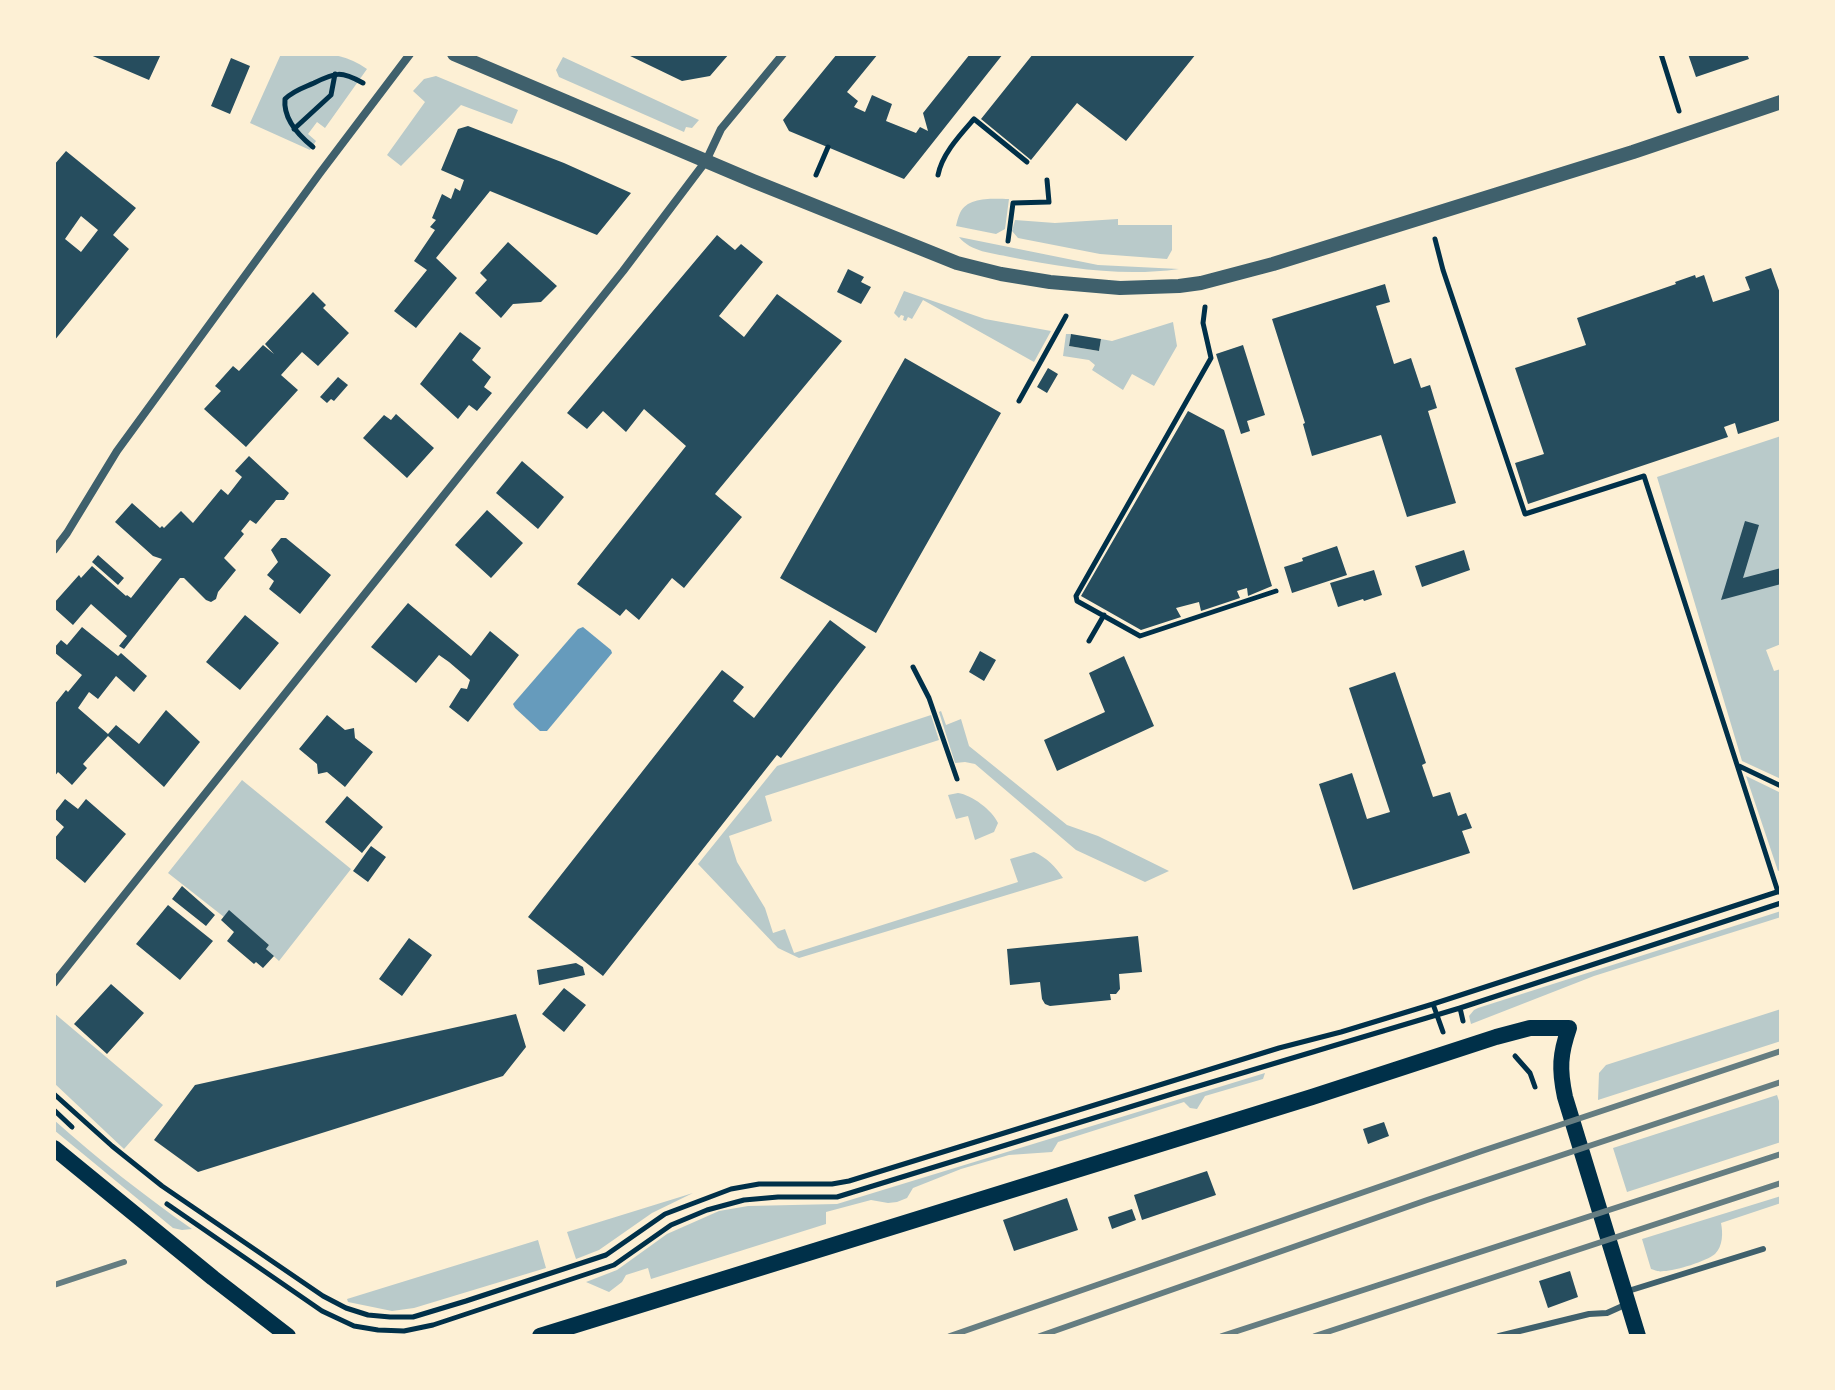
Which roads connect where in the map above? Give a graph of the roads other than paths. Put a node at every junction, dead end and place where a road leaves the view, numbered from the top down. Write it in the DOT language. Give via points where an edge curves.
graph roads {
  1 [pos="410,54"];
  2 [pos="454,54"];
  3 [pos="783,54"];
  4 [pos="1781,102"];
  5 [pos="706,161"];
  6 [pos="54,550"];
  7 [pos="54,983"];
  8 [pos="54,1148"];
  9 [pos="1763,1249"];
  10 [pos="1627,1298"];
  11 [pos="288,1336"];
  12 [pos="540,1336"];
  13 [pos="1499,1336"];
  14 [pos="1638,1336"];
  1 -- 6 [label="street" via="117,451"];
  2 -- 5 [label="street"];
  3 -- 5 [label="street" via="721,129"];
  4 -- 5 [label="street" via="1273,264 1179,286 1050,282 957,263"];
  5 -- 7 [label="street"];
  8 -- 11 [label="main road"];
  9 -- 10 [label="lane"];
  10 -- 12 [label="main road" via="1561,1079 1569,1028 1530,1028"];
  10 -- 13 [label="lane" via="1607,1313"];
  10 -- 14 [label="main road"];
}
